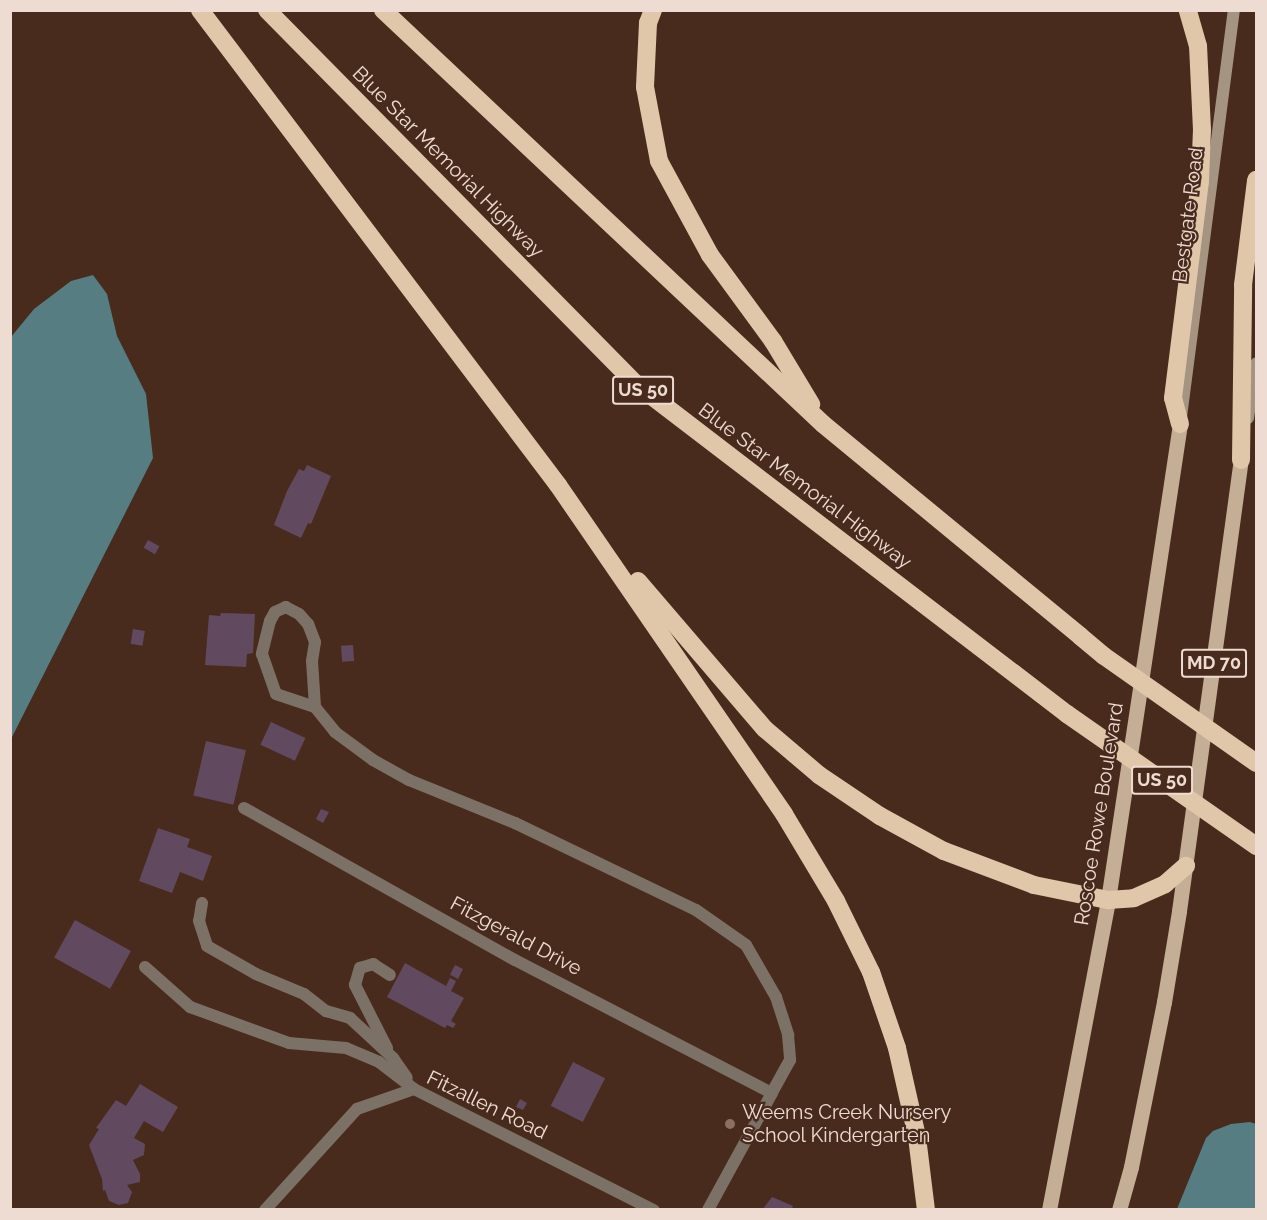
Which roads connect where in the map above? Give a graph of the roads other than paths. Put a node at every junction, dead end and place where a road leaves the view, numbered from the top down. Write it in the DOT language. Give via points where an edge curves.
graph roads {
  1 [pos="200,10"];
  2 [pos="267,10"];
  3 [pos="383,10"];
  4 [pos="653,10"];
  5 [pos="1188,10"];
  6 [pos="1234,10"];
  7 [pos="1257,180"];
  8 [pos="1257,364"];
  9 [pos="823,424"];
  10 [pos="1180,424"];
  11 [pos="1241,460"];
  12 [pos="558,485"];
  13 [pos="315,707"];
  14 [pos="1257,763"];
  15 [pos="244,808"];
  16 [pos="1257,846"];
  17 [pos="1186,866"];
  18 [pos="1107,900"];
  19 [pos="202,903"];
  20 [pos="146,967"];
  21 [pos="390,975"];
  22 [pos="393,1058"];
  23 [pos="414,1089"];
  24 [pos="772,1093"];
  25 [pos="265,1209"];
  26 [pos="654,1209"];
  27 [pos="708,1209"];
  28 [pos="926,1209"];
  29 [pos="1049,1209"];
  30 [pos="1119,1209"];
  1 -- 12 [label="highway"];
  2 -- 16 [label="highway, Blue Star Memorial Highway / US 50, bridge" via="636,384 1067,714"];
  3 -- 9 [label="highway"];
  4 -- 9 [label="highway" via="648,24 645,87 659,161 710,255 773,341"];
  5 -- 10 [label="highway" via="1198,46 1202,130 1200,181 1173,398"];
  6 -- 10 [label="main road, Bestgate Road"];
  7 -- 11 [label="highway" via="1243,285"];
  8 -- 11 [label="main road, MD 70"];
  9 -- 14 [label="highway, bridge" via="1104,656"];
  10 -- 18 [label="main road, Roscoe Rowe Boulevard"];
  11 -- 17 [label="main road, MD 70"];
  12 -- 18 [label="highway" via="765,729 819,775 880,816 944,851 1034,885"];
  12 -- 28 [label="highway" via="784,814 836,901 870,972 897,1048 917,1137"];
  13 -- 13 [label="street" via="276,694 268,675 262,654 270,621 286,607 308,624 315,642"];
  13 -- 24 [label="street" via="335,732 409,780 515,823 696,910 746,945 776,997 788,1035 790,1060"];
  15 -- 24 [label="street, Fitzgerald Drive" via="515,960"];
  17 -- 18 [label="highway" via="1165,884 1134,898"];
  17 -- 30 [label="main road, MD 70" via="1164,1002"];
  18 -- 29 [label="main road, Roscoe Rowe Boulevard"];
  19 -- 22 [label="street" via="199,921 207,946 256,974 304,994 326,1011 350,1018"];
  20 -- 23 [label="street" via="190,1007 289,1043 346,1047 379,1062"];
  21 -- 22 [label="street" via="373,964 360,968 355,986"];
  22 -- 23 [label="street"];
  23 -- 25 [label="street, Fitzallen Road" via="357,1110"];
  23 -- 26 [label="street, Fitzallen Road"];
  24 -- 27 [label="street"];
}
